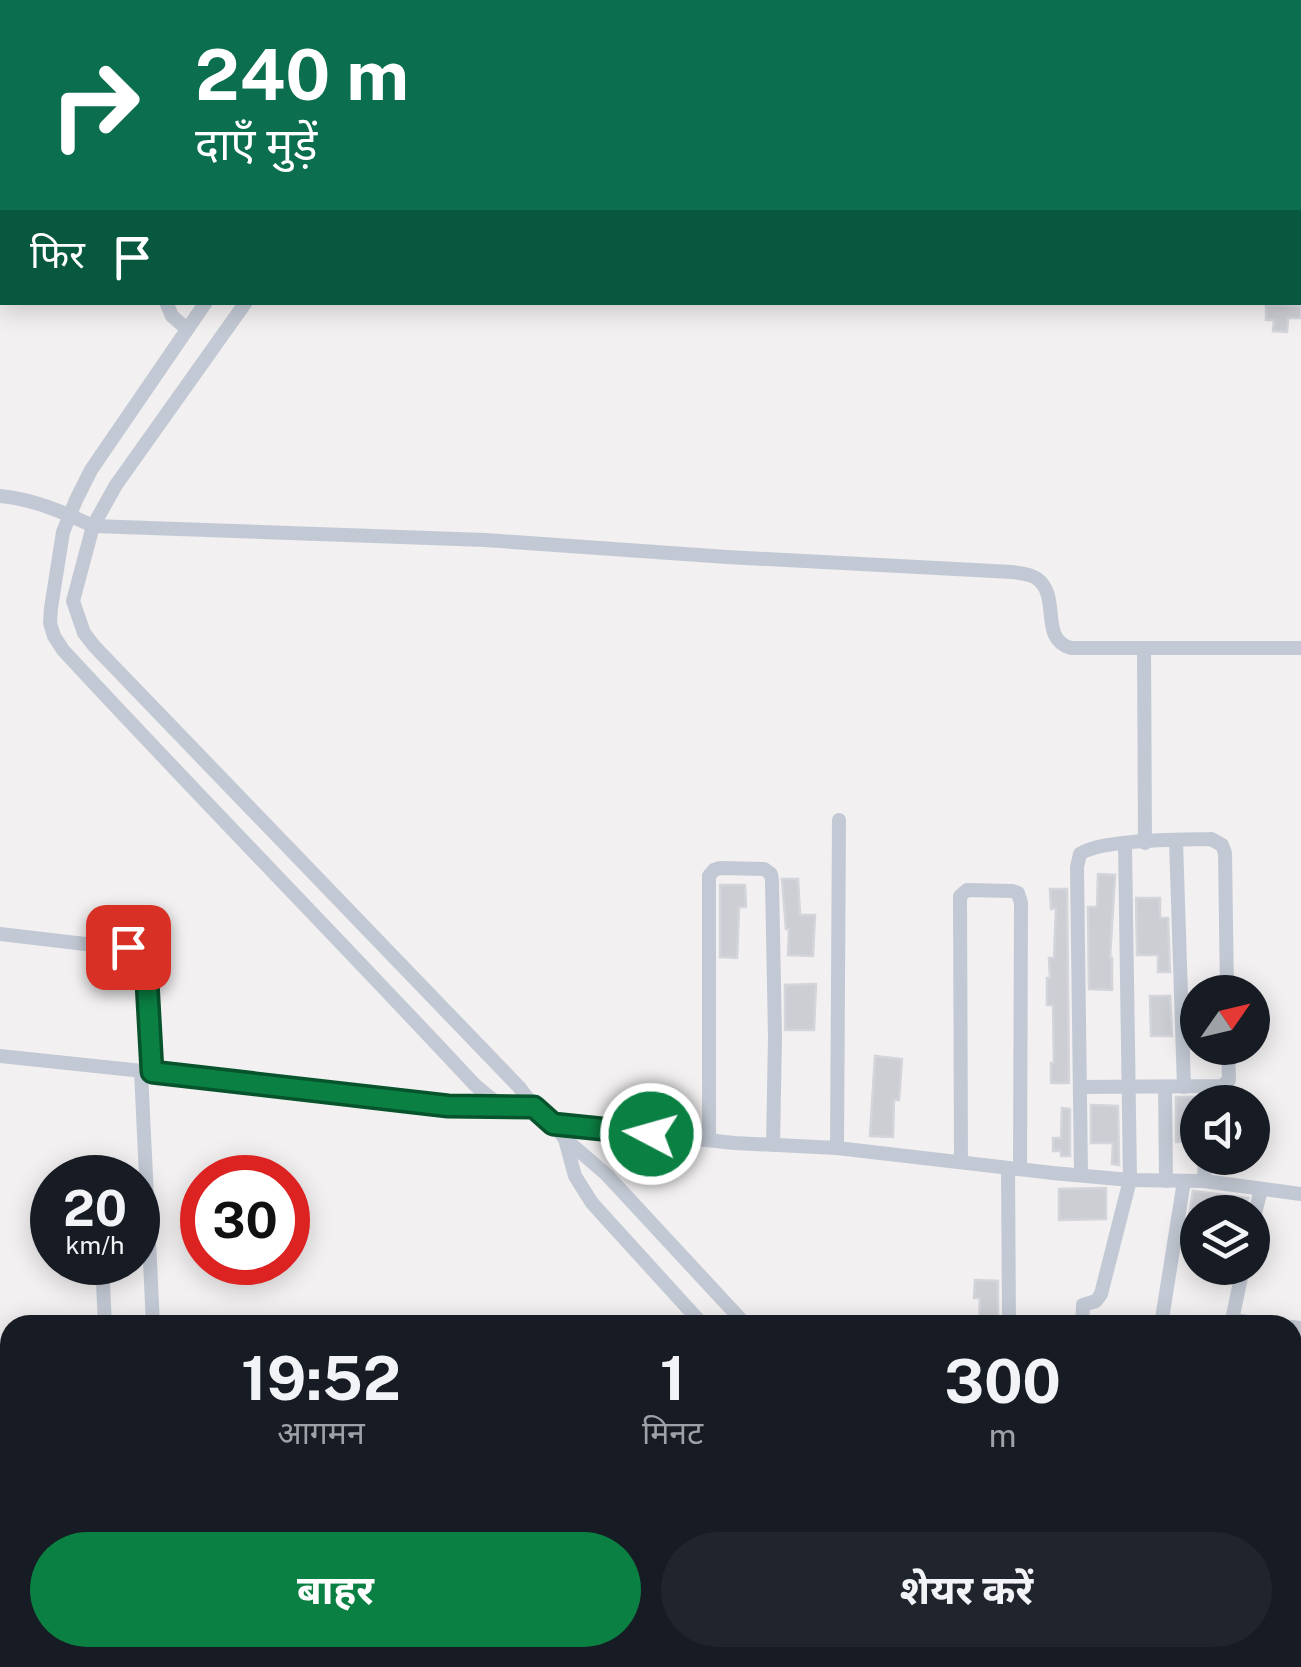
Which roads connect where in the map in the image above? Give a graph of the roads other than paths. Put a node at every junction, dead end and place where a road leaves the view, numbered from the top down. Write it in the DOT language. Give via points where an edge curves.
graph roads {
  1 [pos="167,305"];
  2 [pos="204,305"];
  3 [pos="244,305"];
  4 [pos="187,330"];
  5 [pos="0,496"];
  6 [pos="70,515"];
  7 [pos="93,526"];
  8 [pos="1144,648"];
  9 [pos="1301,648"];
  10 [pos="839,820"];
  11 [pos="1176,841"];
  12 [pos="1144,843"];
  13 [pos="1126,844"];
  14 [pos="0,934"];
  15 [pos="1228,975"];
  16 [pos="0,1056"];
  17 [pos="146,1071"];
  18 [pos="1184,1085"];
  19 [pos="1080,1087"];
  20 [pos="1180,1087"];
  21 [pos="1130,1088"];
  22 [pos="1165,1088"];
  23 [pos="534,1107"];
  24 [pos="507,1108"];
  25 [pos="553,1124"];
  26 [pos="566,1139"];
  27 [pos="709,1140"];
  28 [pos="773,1145"];
  29 [pos="837,1148"];
  30 [pos="144,1155"];
  31 [pos="962,1162"];
  32 [pos="1014,1168"];
  33 [pos="1080,1174"];
  34 [pos="1204,1175"];
  35 [pos="1130,1180"];
  36 [pos="1166,1181"];
  37 [pos="1184,1182"];
  38 [pos="1204,1182"];
  39 [pos="1261,1189"];
  40 [pos="1301,1194"];
  41 [pos="1260,1195"];
  42 [pos="103,1285"];
  43 [pos="149,1285"];
  44 [pos="1240,1285"];
  45 [pos="104,1315"];
  46 [pos="152,1315"];
  47 [pos="693,1315"];
  48 [pos="732,1315"];
  49 [pos="1009,1315"];
  50 [pos="1082,1315"];
  51 [pos="1163,1315"];
  52 [pos="1233,1315"];
  1 -- 4 [label="street"];
  2 -- 4 [label="street"];
  3 -- 7 [label="street"];
  4 -- 6 [label="street" via="91,470"];
  5 -- 6 [label="street"];
  6 -- 7 [label="street"];
  6 -- 24 [label="street" via="50,623 63,650 474,1084"];
  7 -- 8 [label="street" via="485,540 1012,572 1044,586 1061,645"];
  7 -- 23 [label="street" via="72,601 95,647"];
  8 -- 9 [label="street"];
  8 -- 12 [label="street"];
  10 -- 29 [label="street"];
  11 -- 12 [label="street"];
  11 -- 15 [label="street" via="1211,839 1222,845"];
  11 -- 18 [label="street"];
  12 -- 13 [label="street"];
  13 -- 19 [label="street" via="1089,848 1078,860"];
  13 -- 21 [label="street"];
  14 -- 17 [label="street" via="136,950 146,964"];
  16 -- 17 [label="street"];
  17 -- 24 [label="street"];
  17 -- 30 [label="street"];
  19 -- 21 [label="street"];
  19 -- 33 [label="street"];
  20 -- 22 [label="street"];
  21 -- 22 [label="street"];
  21 -- 35 [label="street"];
  22 -- 36 [label="street"];
  23 -- 24 [label="street"];
  23 -- 25 [label="street"];
  25 -- 26 [label="street"];
  25 -- 27 [label="street"];
  26 -- 47 [label="street" via="569,1162 592,1203"];
  26 -- 48 [label="street" via="606,1174"];
  27 -- 28 [label="street"];
  27 -- 28 [label="street" via="709,876 720,868 764,869 772,880"];
  28 -- 29 [label="street"];
  29 -- 31 [label="street"];
  31 -- 32 [label="street"];
  31 -- 32 [label="street" via="960,896 967,890 1012,891 1021,903"];
  32 -- 33 [label="street"];
  32 -- 49 [label="street"];
  33 -- 35 [label="street"];
  34 -- 38 [label="street"];
  35 -- 36 [label="street"];
  35 -- 50 [label="street" via="1100,1294 1083,1305"];
  36 -- 37 [label="street"];
  37 -- 38 [label="street"];
  37 -- 51 [label="street"];
  38 -- 39 [label="street"];
  39 -- 40 [label="street"];
  39 -- 41 [label="street"];
  42 -- 45 [label="street"];
  43 -- 46 [label="street"];
  44 -- 52 [label="street"];
}
